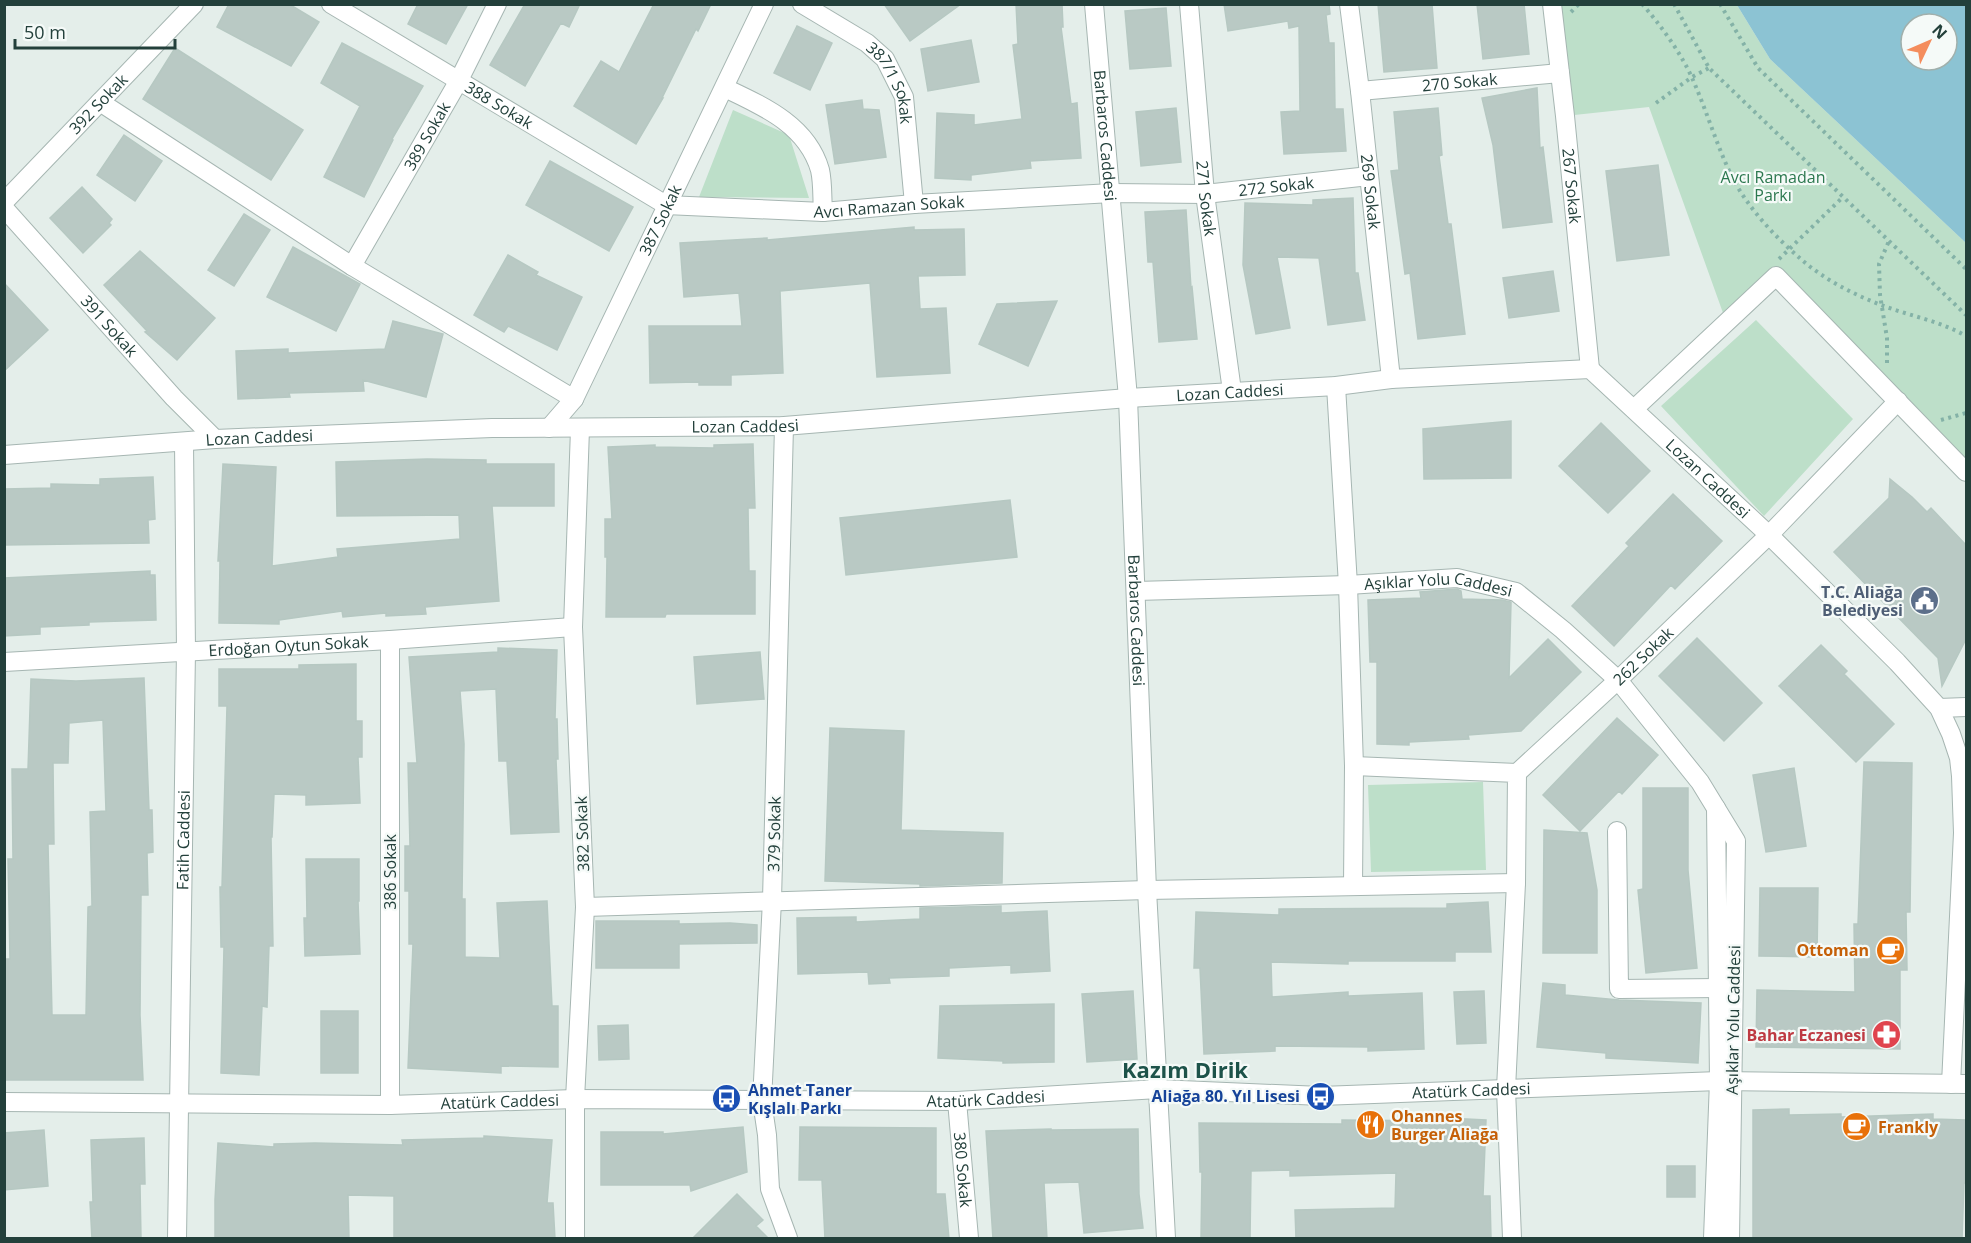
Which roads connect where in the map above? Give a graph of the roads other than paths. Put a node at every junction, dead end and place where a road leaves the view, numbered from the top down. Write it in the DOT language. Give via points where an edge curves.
graph roads {
  1 [pos="194,4"];
  2 [pos="331,4"];
  3 [pos="496,4"];
  4 [pos="764,4"];
  5 [pos="802,4"];
  6 [pos="1094,4"];
  7 [pos="1190,4"];
  8 [pos="1349,4"];
  9 [pos="1552,4"];
  10 [pos="1560,74"];
  11 [pos="458,82"];
  12 [pos="725,88"];
  13 [pos="1360,91"];
  14 [pos="100,102"];
  15 [pos="1369,176"];
  16 [pos="1112,193"];
  17 [pos="1205,194"];
  18 [pos="4,202"];
  19 [pos="914,204"];
  20 [pos="666,205"];
  21 [pos="4,208"];
  22 [pos="823,212"];
  23 [pos="352,266"];
  24 [pos="1590,369"];
  25 [pos="1391,379"];
  26 [pos="1336,386"];
  27 [pos="1232,391"];
  28 [pos="1128,398"];
  29 [pos="574,399"];
  30 [pos="1898,401"];
  31 [pos="1634,409"];
  32 [pos="784,426"];
  33 [pos="549,429"];
  34 [pos="580,429"];
  35 [pos="215,439"];
  36 [pos="184,442"];
  37 [pos="4,455"];
  38 [pos="1966,472"];
  39 [pos="1769,535"];
  40 [pos="1348,585"];
  41 [pos="1136,591"];
  42 [pos="573,627"];
  43 [pos="390,640"];
  44 [pos="186,651"];
  45 [pos="4,662"];
  46 [pos="1618,680"];
  47 [pos="1966,707"];
  48 [pos="1939,708"];
  49 [pos="1354,766"];
  50 [pos="1517,773"];
  51 [pos="1716,807"];
  52 [pos="1617,831"];
  53 [pos="1516,883"];
  54 [pos="1353,886"];
  55 [pos="1147,890"];
  56 [pos="772,900"];
  57 [pos="585,907"];
  58 [pos="1719,988"];
  59 [pos="1726,1081"];
  60 [pos="1959,1084"];
  61 [pos="1158,1089"];
  62 [pos="1506,1089"];
  63 [pos="575,1100"];
  64 [pos="762,1101"];
  65 [pos="957,1101"];
  66 [pos="4,1102"];
  67 [pos="180,1104"];
  68 [pos="390,1105"];
  69 [pos="177,1239"];
  70 [pos="575,1239"];
  71 [pos="788,1239"];
  72 [pos="969,1239"];
  73 [pos="1166,1239"];
  74 [pos="1512,1239"];
  75 [pos="1713,1239"];
  76 [pos="1730,1239"];
  1 -- 14 [label="street, 392 Sokak"];
  2 -- 11 [label="street, 388 Sokak"];
  3 -- 11 [label="street, 389 Sokak"];
  4 -- 12 [label="street, 387 Sokak"];
  5 -- 19 [label="street, 387/1 Sokak" via="867,43 885,59 904,98"];
  6 -- 16 [label="street, Barbaros Caddesi"];
  7 -- 17 [label="street, 271 Sokak"];
  8 -- 13 [label="street, 269 Sokak"];
  9 -- 10 [label="street, 267 Sokak"];
  10 -- 13 [label="street, 270 Sokak"];
  10 -- 24 [label="street, 267 Sokak"];
  11 -- 20 [label="street, 388 Sokak"];
  11 -- 23 [label="street, 389 Sokak"];
  12 -- 20 [label="street, 387 Sokak"];
  12 -- 22 [label="street" via="784,119 809,145 820,171"];
  13 -- 15 [label="street, 269 Sokak"];
  14 -- 18 [label="street, 392 Sokak"];
  14 -- 23 [label="street"];
  15 -- 17 [label="street, 272 Sokak"];
  15 -- 25 [label="street, 269 Sokak"];
  16 -- 17 [label="street, 272 Sokak"];
  16 -- 19 [label="street, Avcı Ramazan Sokak"];
  16 -- 28 [label="street, Barbaros Caddesi"];
  17 -- 27 [label="street, 271 Sokak"];
  19 -- 22 [label="street, Avcı Ramazan Sokak"];
  20 -- 22 [label="street, Avcı Ramazan Sokak"];
  20 -- 29 [label="street, 387 Sokak"];
  21 -- 35 [label="street, 391 Sokak" via="174,399"];
  23 -- 29 [label="street"];
  24 -- 25 [label="street, Lozan Caddesi"];
  24 -- 31 [label="street, Lozan Caddesi"];
  25 -- 26 [label="street, Lozan Caddesi"];
  26 -- 27 [label="street, Lozan Caddesi"];
  26 -- 40 [label="street"];
  27 -- 28 [label="street, Lozan Caddesi"];
  28 -- 32 [label="street, Lozan Caddesi"];
  28 -- 41 [label="street, Barbaros Caddesi"];
  29 -- 33 [label="street, 387 Sokak"];
  30 -- 31 [label="street" via="1776,276"];
  30 -- 38 [label="street"];
  30 -- 39 [label="street, 262 Sokak"];
  31 -- 39 [label="street, Lozan Caddesi"];
  32 -- 34 [label="street, Lozan Caddesi"];
  32 -- 56 [label="street, 379 Sokak"];
  33 -- 34 [label="street, Lozan Caddesi"];
  33 -- 35 [label="street, Lozan Caddesi"];
  34 -- 42 [label="street, 382 Sokak"];
  35 -- 36 [label="street, Lozan Caddesi"];
  36 -- 37 [label="street, Lozan Caddesi"];
  36 -- 44 [label="street, Fatih Caddesi"];
  39 -- 46 [label="street, 262 Sokak"];
  39 -- 48 [label="street, Lozan Caddesi"];
  40 -- 41 [label="street, Aşıklar Yolu Caddesi"];
  40 -- 46 [label="street, Aşıklar Yolu Caddesi" via="1457,578 1516,592"];
  40 -- 49 [label="street"];
  41 -- 55 [label="street, Barbaros Caddesi"];
  42 -- 43 [label="street, Erdoğan Oytun Sokak"];
  42 -- 57 [label="street, 382 Sokak"];
  43 -- 44 [label="street, Erdoğan Oytun Sokak"];
  43 -- 68 [label="street, 386 Sokak"];
  44 -- 45 [label="street, Erdoğan Oytun Sokak"];
  44 -- 67 [label="street, Fatih Caddesi"];
  46 -- 50 [label="street, 262 Sokak"];
  46 -- 51 [label="street, Aşıklar Yolu Caddesi" via="1679,753"];
  47 -- 48 [label="street"];
  48 -- 60 [label="street, Lozan Caddesi" via="1959,758 1961,776"];
  49 -- 50 [label="street"];
  49 -- 54 [label="street"];
  50 -- 53 [label="street"];
  51 -- 58 [label="street, Aşıklar Yolu Caddesi"];
  51 -- 59 [label="street, Aşıklar Yolu Caddesi" via="1736,841"];
  52 -- 58 [label="street" via="1619,989"];
  53 -- 54 [label="street"];
  53 -- 62 [label="street"];
  54 -- 55 [label="street"];
  55 -- 56 [label="street"];
  55 -- 61 [label="street, Barbaros Caddesi"];
  56 -- 57 [label="street"];
  56 -- 64 [label="street, 379 Sokak"];
  57 -- 63 [label="street, 382 Sokak"];
  58 -- 59 [label="street, Aşıklar Yolu Caddesi"];
  59 -- 60 [label="street, Atatürk Caddesi"];
  59 -- 62 [label="street, Atatürk Caddesi"];
  59 -- 75 [label="street, Aşıklar Yolu Caddesi"];
  59 -- 76 [label="street, Aşıklar Yolu Caddesi"];
  61 -- 62 [label="street, Atatürk Caddesi" via="1321,1096"];
  61 -- 65 [label="street, Atatürk Caddesi"];
  61 -- 73 [label="street, Barbaros Caddesi"];
  62 -- 74 [label="street"];
  63 -- 64 [label="street, Atatürk Caddesi"];
  63 -- 68 [label="street, Atatürk Caddesi"];
  63 -- 70 [label="street, 382 Sokak"];
  64 -- 65 [label="street, Atatürk Caddesi"];
  64 -- 71 [label="street, 379 Sokak" via="770,1189"];
  65 -- 72 [label="street, 380 Sokak"];
  66 -- 67 [label="street, Atatürk Caddesi"];
  67 -- 68 [label="street, Atatürk Caddesi"];
  67 -- 69 [label="street, Fatih Caddesi"];
}
